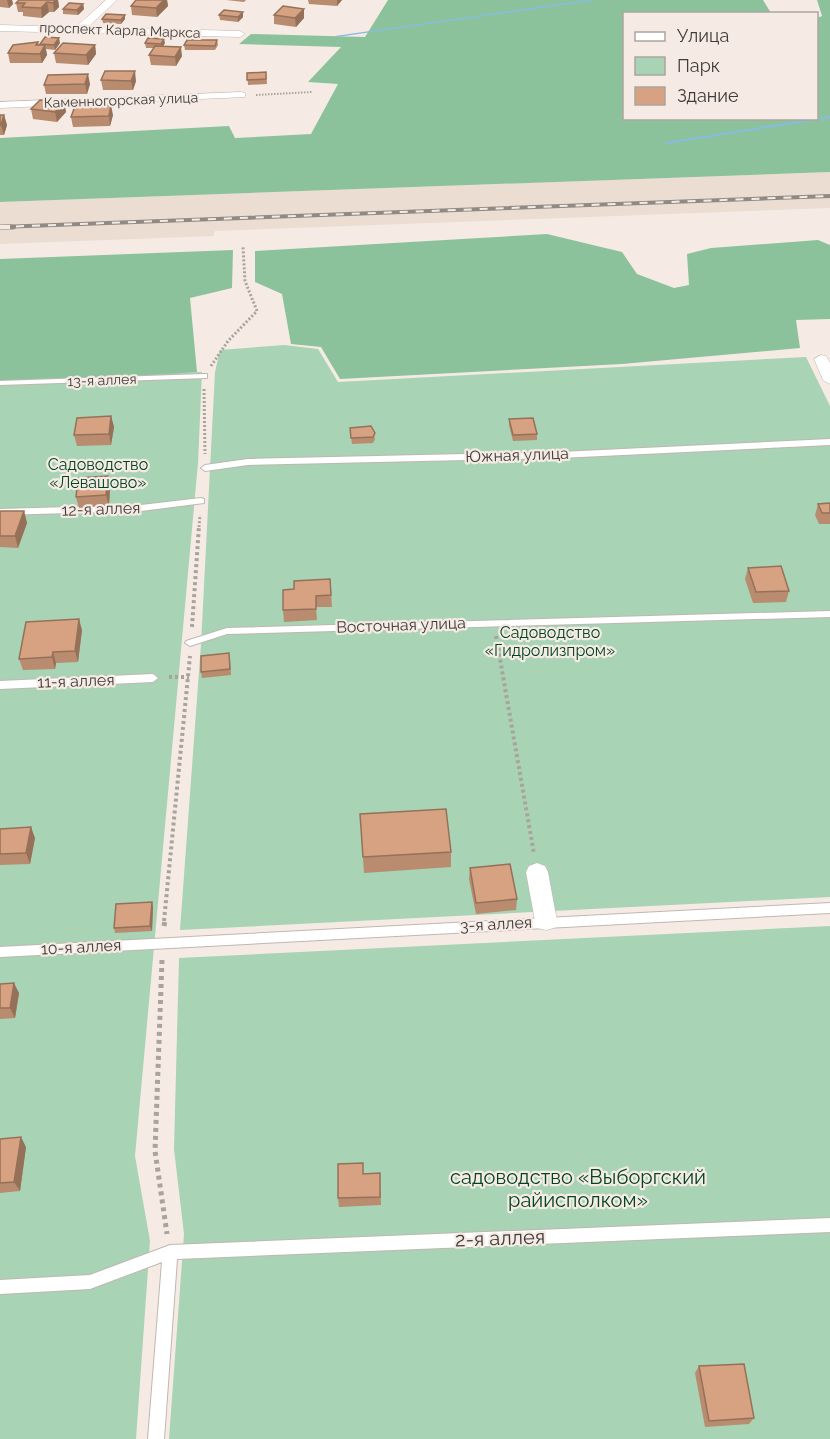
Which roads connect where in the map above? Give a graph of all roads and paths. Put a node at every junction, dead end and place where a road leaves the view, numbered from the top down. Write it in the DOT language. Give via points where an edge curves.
graph roads {
  1 [pos="112,0"];
  2 [pos="0,28"];
  3 [pos="81,29"];
  4 [pos="240,34"];
  5 [pos="312,92"];
  6 [pos="241,95"];
  7 [pos="0,105"];
  8 [pos="243,247"];
  9 [pos="821,359"];
  10 [pos="204,376"];
  11 [pos="830,380"];
  12 [pos="0,383"];
  13 [pos="830,442"];
  14 [pos="205,468"];
  15 [pos="201,501"];
  16 [pos="0,512"];
  17 [pos="830,614"];
  18 [pos="495,622"];
  19 [pos="190,643"];
  20 [pos="153,678"];
  21 [pos="0,685"];
  22 [pos="537,872"];
  23 [pos="830,908"];
  24 [pos="546,921"];
  25 [pos="162,942"];
  26 [pos="0,952"];
  27 [pos="830,1225"];
  28 [pos="170,1252"];
  29 [pos="0,1287"];
  30 [pos="156,1439"];
  1 -- 3 [label="street"];
  2 -- 3 [label="street, проспект Карла Маркса"];
  3 -- 4 [label="street, проспект Карла Маркса"];
  5 -- 6 [label="path"];
  6 -- 7 [label="street, Каменногорская улица"];
  8 -- 10 [label="path" via="245,281 257,311"];
  9 -- 11 [label="street"];
  10 -- 12 [label="lane, 13-я аллея"];
  10 -- 14 [label="path"];
  13 -- 14 [label="lane, Южная улица" via="560,455 248,462"];
  15 -- 16 [label="lane, 12-я аллея" via="141,508"];
  15 -- 19 [label="path"];
  17 -- 18 [label="lane, Восточная улица"];
  18 -- 19 [label="lane, Восточная улица" via="227,631"];
  18 -- 22 [label="path" via="502,685"];
  19 -- 25 [label="path"];
  20 -- 21 [label="lane, 11-я аллея"];
  22 -- 24 [label="street"];
  23 -- 24 [label="lane, 3-я аллея"];
  24 -- 25 [label="lane, 3-я аллея"];
  25 -- 26 [label="lane, 10-я аллея"];
  25 -- 28 [label="path" via="155,1151"];
  27 -- 28 [label="lane, 2-я аллея"];
  28 -- 29 [label="lane, 2-я аллея" via="90,1282"];
  28 -- 30 [label="lane"];
}
